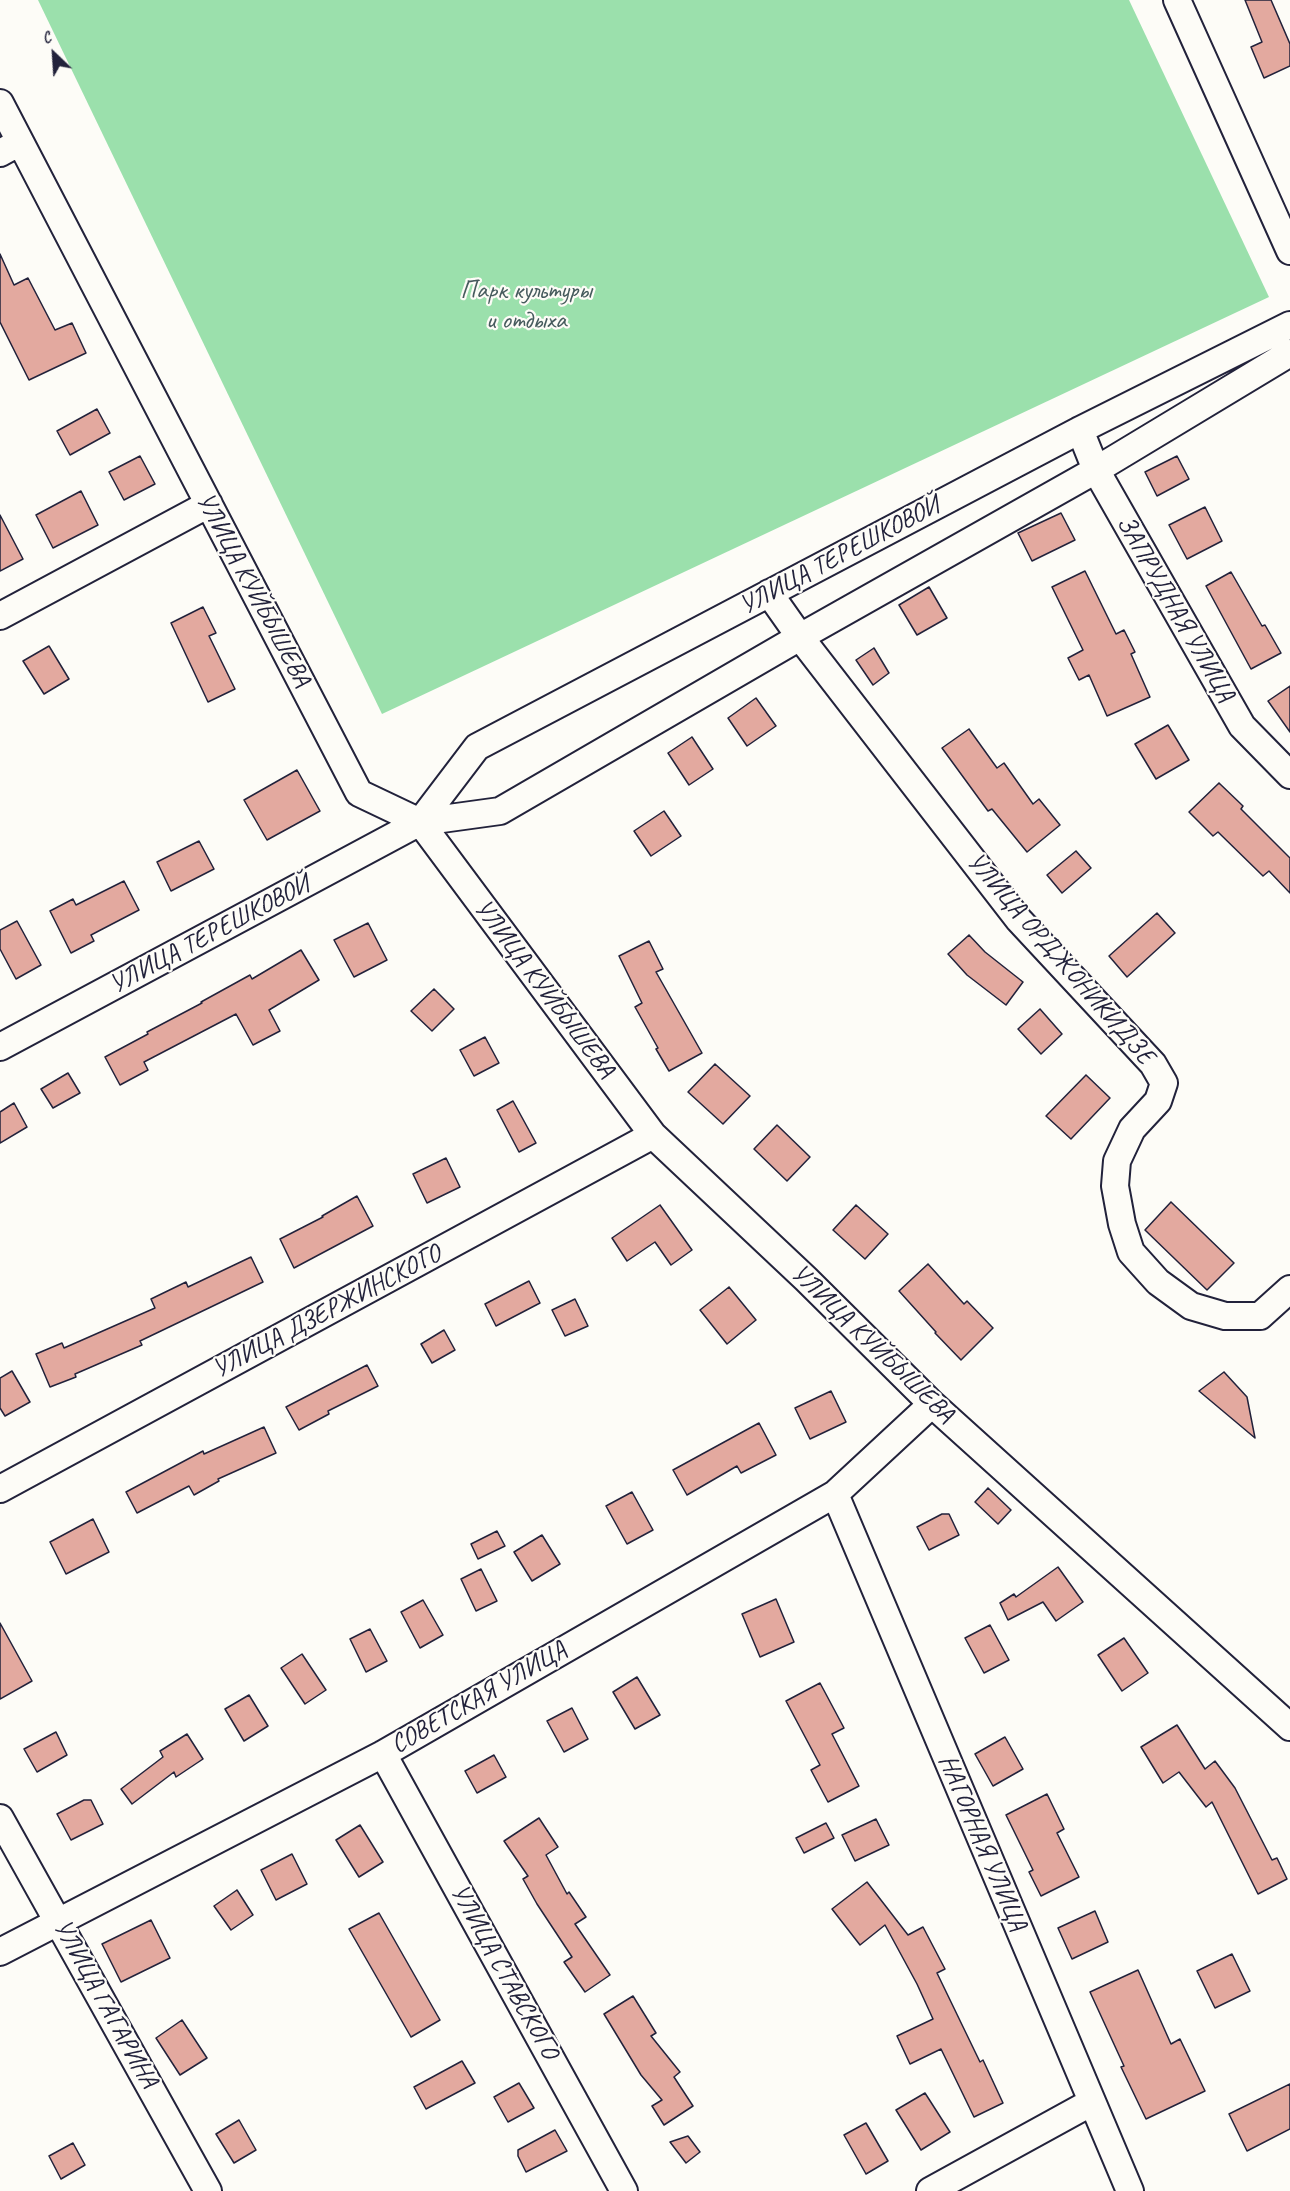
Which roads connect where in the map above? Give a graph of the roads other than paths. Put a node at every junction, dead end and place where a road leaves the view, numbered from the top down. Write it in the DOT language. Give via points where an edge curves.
graph roads {
  1 [pos="1177,0"];
  2 [pos="0,103"];
  3 [pos="10,147"];
  4 [pos="1290,251"];
  5 [pos="1290,325"];
  6 [pos="1290,353"];
  7 [pos="1080,430"];
  8 [pos="1096,470"];
  9 [pos="209,504"];
  10 [pos="770,593"];
  11 [pos="0,616"];
  12 [pos="800,637"];
  13 [pos="1290,775"];
  14 [pos="420,822"];
  15 [pos="0,1047"];
  16 [pos="653,1135"];
  17 [pos="1290,1289"];
  18 [pos="932,1404"];
  19 [pos="0,1489"];
  20 [pos="835,1494"];
  21 [pos="1290,1726"];
  22 [pos="383,1754"];
  23 [pos="0,1818"];
  24 [pos="59,1922"];
  25 [pos="0,1952"];
  26 [pos="1092,2102"];
  27 [pos="208,2191"];
  28 [pos="624,2191"];
  29 [pos="930,2191"];
  30 [pos="1130,2191"];
  1 -- 4 [label="street"];
  2 -- 3 [label="street, УЛИЦА КУЙБЫШЕВА"];
  3 -- 9 [label="street, УЛИЦА КУЙБЫШЕВА"];
  5 -- 7 [label="street, УЛИЦА ТЕРЕШКОВОЙ"];
  6 -- 8 [label="street, УЛИЦА ТЕРЕШКОВОЙ"];
  7 -- 8 [label="street, ЗАПРУДНАЯ УЛИЦА"];
  7 -- 10 [label="street, УЛИЦА ТЕРЕШКОВОЙ"];
  8 -- 12 [label="street, УЛИЦА ТЕРЕШКОВОЙ"];
  8 -- 13 [label="street, ЗАПРУДНАЯ УЛИЦА" via="1242,726"];
  9 -- 11 [label="street"];
  9 -- 14 [label="street, УЛИЦА КУЙБЫШЕВА" via="359,793"];
  10 -- 12 [label="street, УЛИЦА ОРДЖОНИКИДЗЕ"];
  10 -- 14 [label="street, УЛИЦА ТЕРЕШКОВОЙ" via="477,747"];
  12 -- 14 [label="street, УЛИЦА ТЕРЕШКОВОЙ" via="500,811"];
  12 -- 17 [label="street, УЛИЦА ОРДЖОНИКИДЗЕ" via="1019,920 1154,1064 1164,1083 1158,1101 1132,1129 1117,1161 1115,1186 1131,1252 1158,1282 1191,1306 1225,1316 1260,1316"];
  14 -- 15 [label="street, УЛИЦА ТЕРЕШКОВОЙ"];
  14 -- 16 [label="street, УЛИЦА КУЙБЫШЕВА"];
  16 -- 18 [label="street, УЛИЦА КУЙБЫШЕВА"];
  16 -- 19 [label="street, УЛИЦА ДЗЕРЖИНСКОГО"];
  18 -- 20 [label="street, СОВЕТСКАЯ УЛИЦА"];
  18 -- 21 [label="street, УЛИЦА КУЙБЫШЕВА"];
  20 -- 22 [label="street, СОВЕТСКАЯ УЛИЦА"];
  20 -- 26 [label="street, НАГОРНАЯ УЛИЦА"];
  22 -- 24 [label="street, СОВЕТСКАЯ УЛИЦА"];
  22 -- 28 [label="street, УЛИЦА СТАВСКОГО"];
  23 -- 24 [label="street, УЛИЦА ГАГАРИНА"];
  24 -- 25 [label="street, СОВЕТСКАЯ УЛИЦА"];
  24 -- 27 [label="street, УЛИЦА ГАГАРИНА"];
  26 -- 29 [label="street"];
  26 -- 30 [label="street, НАГОРНАЯ УЛИЦА"];
}
